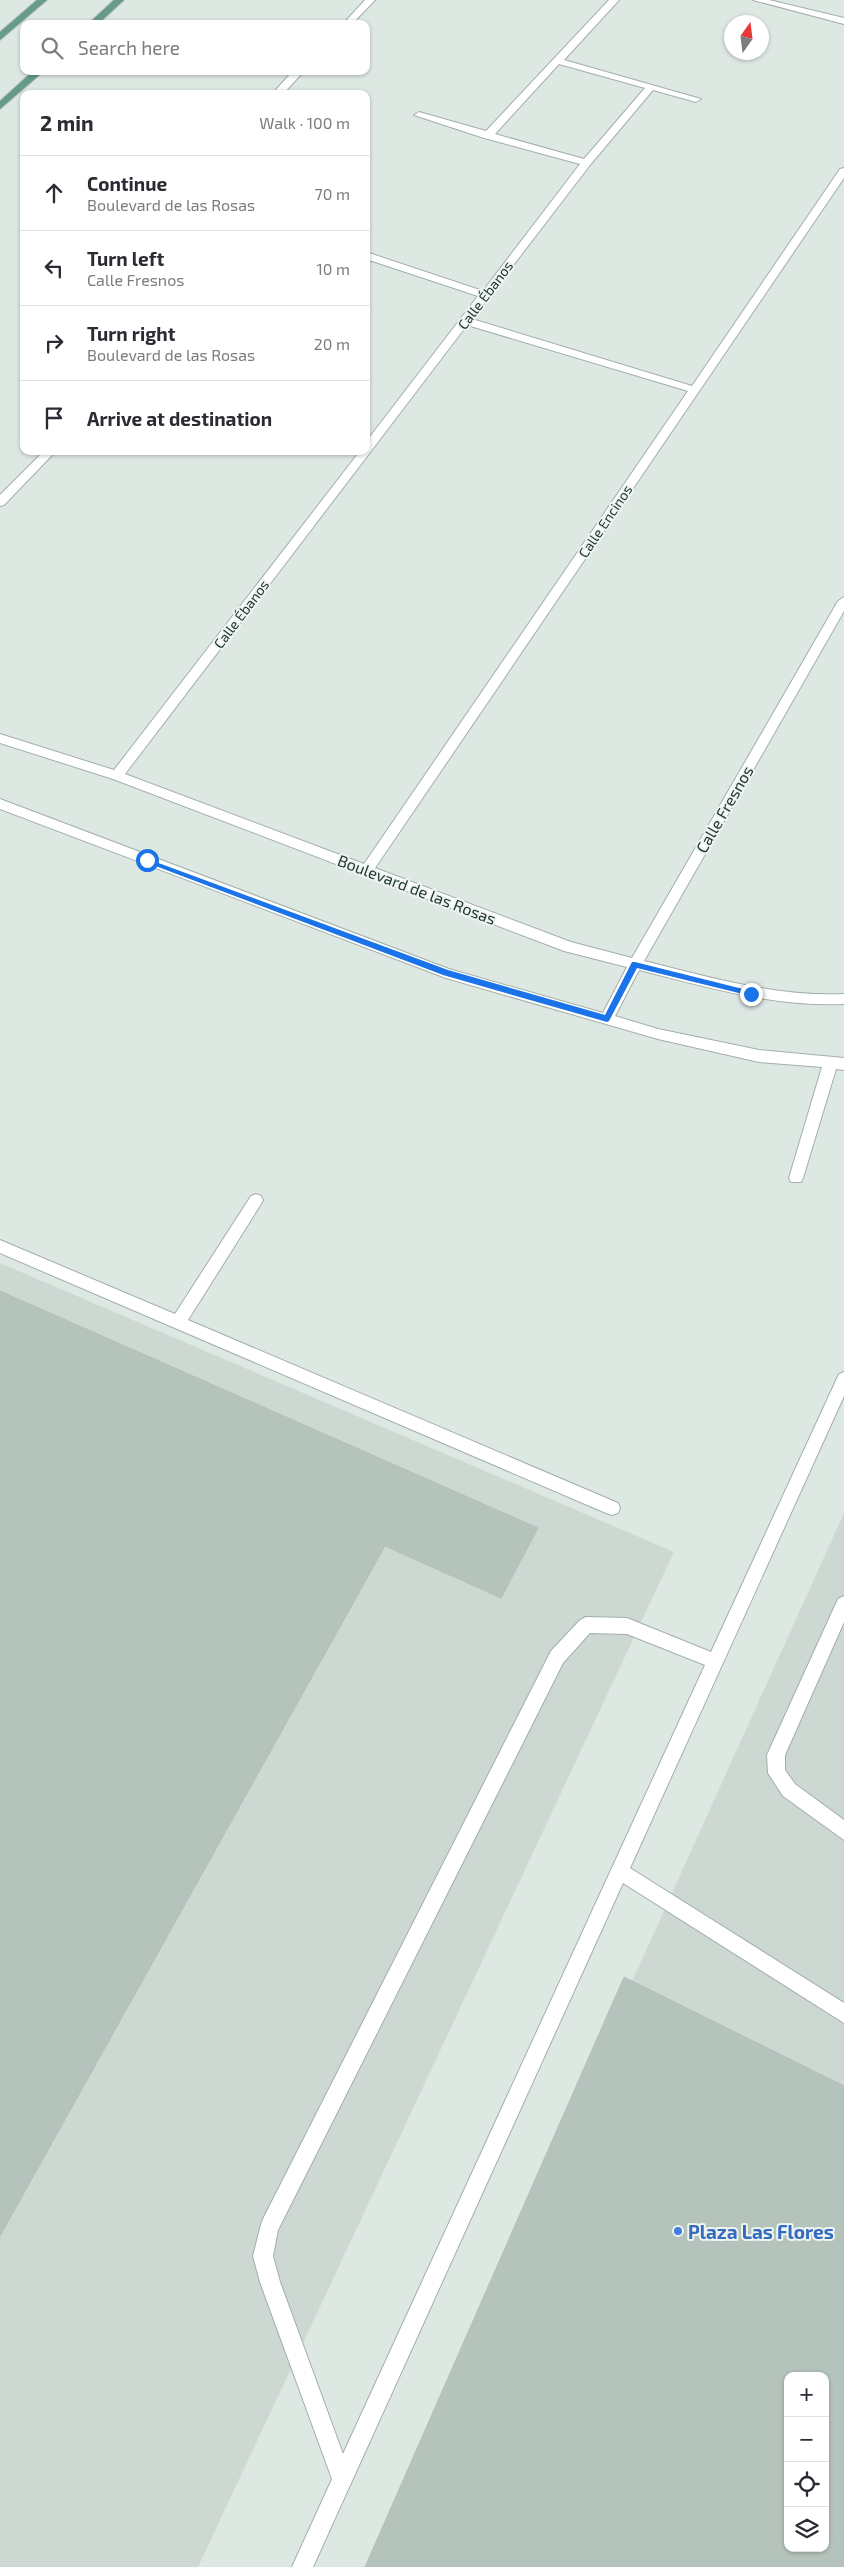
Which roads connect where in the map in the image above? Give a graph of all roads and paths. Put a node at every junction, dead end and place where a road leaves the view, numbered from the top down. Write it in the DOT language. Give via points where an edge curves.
graph roads {
  1 [pos="42,0"];
  2 [pos="119,0"];
  3 [pos="370,0"];
  4 [pos="614,0"];
  5 [pos="758,0"];
  6 [pos="96,20"];
  7 [pos="351,20"];
  8 [pos="844,21"];
  9 [pos="0,37"];
  10 [pos="558,61"];
  11 [pos="35,75"];
  12 [pos="296,75"];
  13 [pos="650,87"];
  14 [pos="281,90"];
  15 [pos="696,99"];
  16 [pos="0,106"];
  17 [pos="419,115"];
  18 [pos="487,136"];
  19 [pos="586,163"];
  20 [pos="844,171"];
  21 [pos="370,256"];
  22 [pos="485,296"];
  23 [pos="466,321"];
  24 [pos="695,390"];
  25 [pos="370,446"];
  26 [pos="46,455"];
  27 [pos="363,455"];
  28 [pos="0,502"];
  29 [pos="844,601"];
  30 [pos="0,738"];
  31 [pos="117,776"];
  32 [pos="0,804"];
  33 [pos="367,870"];
  34 [pos="635,964"];
  35 [pos="844,999"];
  36 [pos="607,1019"];
  37 [pos="837,1064"];
  38 [pos="796,1178"];
  39 [pos="256,1200"];
  40 [pos="0,1246"];
  41 [pos="178,1322"];
  42 [pos="844,1379"];
  43 [pos="612,1508"];
  44 [pos="844,1604"];
  45 [pos="715,1661"];
  46 [pos="844,1831"];
  47 [pos="620,1872"];
  48 [pos="844,2014"];
  49 [pos="342,2479"];
  50 [pos="302,2567"];
  1 -- 9 [label="main road"];
  2 -- 6 [label="main road"];
  3 -- 7 [label="street"];
  4 -- 10 [label="street"];
  5 -- 8 [label="street"];
  10 -- 13 [label="street"];
  10 -- 18 [label="street"];
  11 -- 16 [label="main road"];
  12 -- 14 [label="street"];
  13 -- 15 [label="street"];
  13 -- 19 [label="street, Calle Ébanos"];
  17 -- 18 [label="street"];
  18 -- 19 [label="street"];
  19 -- 22 [label="street, Calle Ébanos"];
  20 -- 24 [label="street, Calle Encinos"];
  21 -- 22 [label="street"];
  22 -- 23 [label="street, Calle Ébanos"];
  23 -- 24 [label="street"];
  23 -- 25 [label="street, Calle Ébanos"];
  24 -- 33 [label="street, Calle Encinos"];
  26 -- 28 [label="street"];
  27 -- 31 [label="street, Calle Ébanos"];
  29 -- 34 [label="street, Calle Fresnos"];
  30 -- 31 [label="street, Boulevard de las Rosas"];
  31 -- 33 [label="street, Boulevard de las Rosas"];
  32 -- 36 [label="street" via="446,973"];
  33 -- 34 [label="street, Boulevard de las Rosas" via="569,947"];
  34 -- 35 [label="street, Boulevard de las Rosas" via="751,994"];
  34 -- 36 [label="street, Calle Fresnos"];
  36 -- 37 [label="street" via="658,1034 759,1056"];
  37 -- 38 [label="street"];
  39 -- 41 [label="street"];
  40 -- 41 [label="street"];
  41 -- 43 [label="street"];
  42 -- 45 [label="street"];
  44 -- 46 [label="street" via="776,1755 777,1773 789,1790"];
  45 -- 47 [label="street"];
  45 -- 49 [label="street" via="627,1626 586,1625 557,1657 269,2228 263,2256 270,2282"];
  47 -- 48 [label="street"];
  47 -- 49 [label="street"];
  49 -- 50 [label="street"];
}
